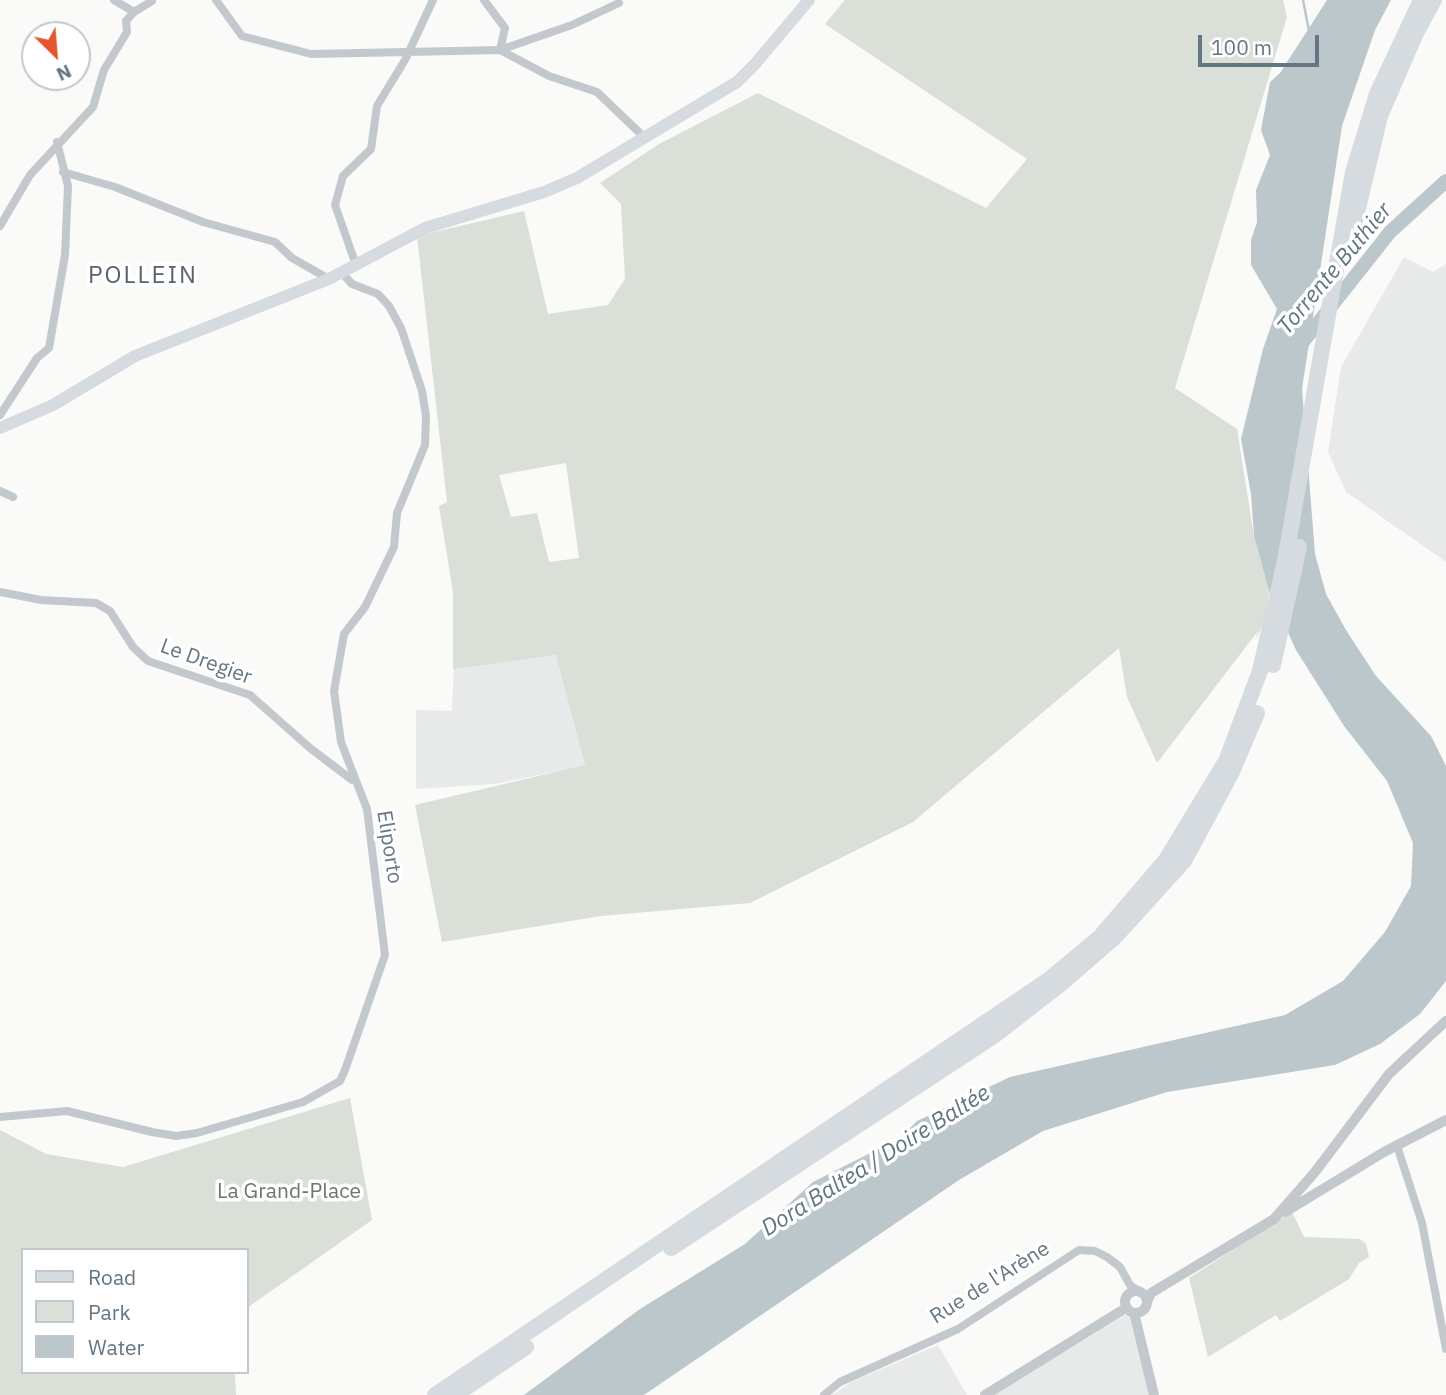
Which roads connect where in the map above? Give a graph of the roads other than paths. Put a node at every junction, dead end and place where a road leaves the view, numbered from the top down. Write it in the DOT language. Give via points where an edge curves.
graph roads {
  1 [pos="114,0"];
  2 [pos="153,0"];
  3 [pos="216,0"];
  4 [pos="433,0"];
  5 [pos="484,0"];
  6 [pos="809,0"];
  7 [pos="1421,0"];
  8 [pos="1434,0"];
  9 [pos="619,3"];
  10 [pos="134,12"];
  11 [pos="409,50"];
  12 [pos="500,50"];
  13 [pos="644,137"];
  14 [pos="57,142"];
  15 [pos="63,172"];
  16 [pos="0,226"];
  17 [pos="356,265"];
  18 [pos="342,272"];
  19 [pos="329,279"];
  20 [pos="0,415"];
  21 [pos="0,428"];
  22 [pos="0,491"];
  23 [pos="13,498"];
  24 [pos="0,592"];
  25 [pos="355,782"];
  26 [pos="1446,1021"];
  27 [pos="0,1117"];
  28 [pos="1446,1120"];
  29 [pos="1397,1146"];
  30 [pos="1274,1219"];
  31 [pos="1135,1302"];
  32 [pos="1446,1349"];
  33 [pos="472,1377"];
  34 [pos="435,1395"];
  35 [pos="455,1395"];
  36 [pos="824,1395"];
  37 [pos="985,1395"];
  38 [pos="1154,1395"];
  1 -- 10 [label="street"];
  2 -- 10 [label="street"];
  3 -- 11 [label="street" via="242,36 327,55"];
  4 -- 11 [label="street"];
  5 -- 12 [label="street" via="505,27"];
  6 -- 13 [label="main road" via="737,82"];
  7 -- 33 [label="highway" via="1377,94 1353,172 1285,561 1260,671 1226,761 1166,860 1100,937 1051,978"];
  8 -- 33 [label="highway" via="1397,74 1371,149 1356,211 1291,589 1265,692 1231,774 1184,860 1116,936 995,1035"];
  9 -- 12 [label="street"];
  10 -- 14 [label="street" via="104,70 93,107"];
  11 -- 12 [label="street"];
  11 -- 17 [label="street" via="377,106 371,149 344,176 335,205"];
  12 -- 13 [label="street" via="549,76 597,92"];
  13 -- 17 [label="main road" via="544,192 425,228"];
  14 -- 15 [label="street"];
  14 -- 16 [label="street" via="30,175"];
  15 -- 19 [label="street" via="203,222 275,242 292,258"];
  15 -- 20 [label="street" via="68,186 65,255 49,348 37,358"];
  17 -- 18 [label="main road"];
  18 -- 19 [label="main road"];
  18 -- 25 [label="street, Eliporto" via="352,284 378,294 389,306 401,328 426,416 425,445 397,513 394,547 365,607 344,634 338,664 334,691 341,742"];
  19 -- 21 [label="main road" via="135,356 52,405"];
  22 -- 23 [label="street"];
  24 -- 25 [label="street, Le Dregier" via="96,603 110,611 148,661 250,695"];
  25 -- 27 [label="street, Eliporto" via="367,808 385,955 340,1081 303,1102 176,1136 67,1111"];
  26 -- 30 [label="street" via="1389,1074"];
  28 -- 29 [label="street"];
  29 -- 30 [label="street"];
  29 -- 32 [label="street" via="1422,1223"];
  30 -- 31 [label="street"];
  31 -- 36 [label="street, Rue de l'Arène" via="1120,1267 1095,1251 1079,1250 958,1329 840,1382"];
  31 -- 37 [label="street"];
  31 -- 38 [label="street"];
  33 -- 34 [label="highway"];
  33 -- 35 [label="highway"];
}
